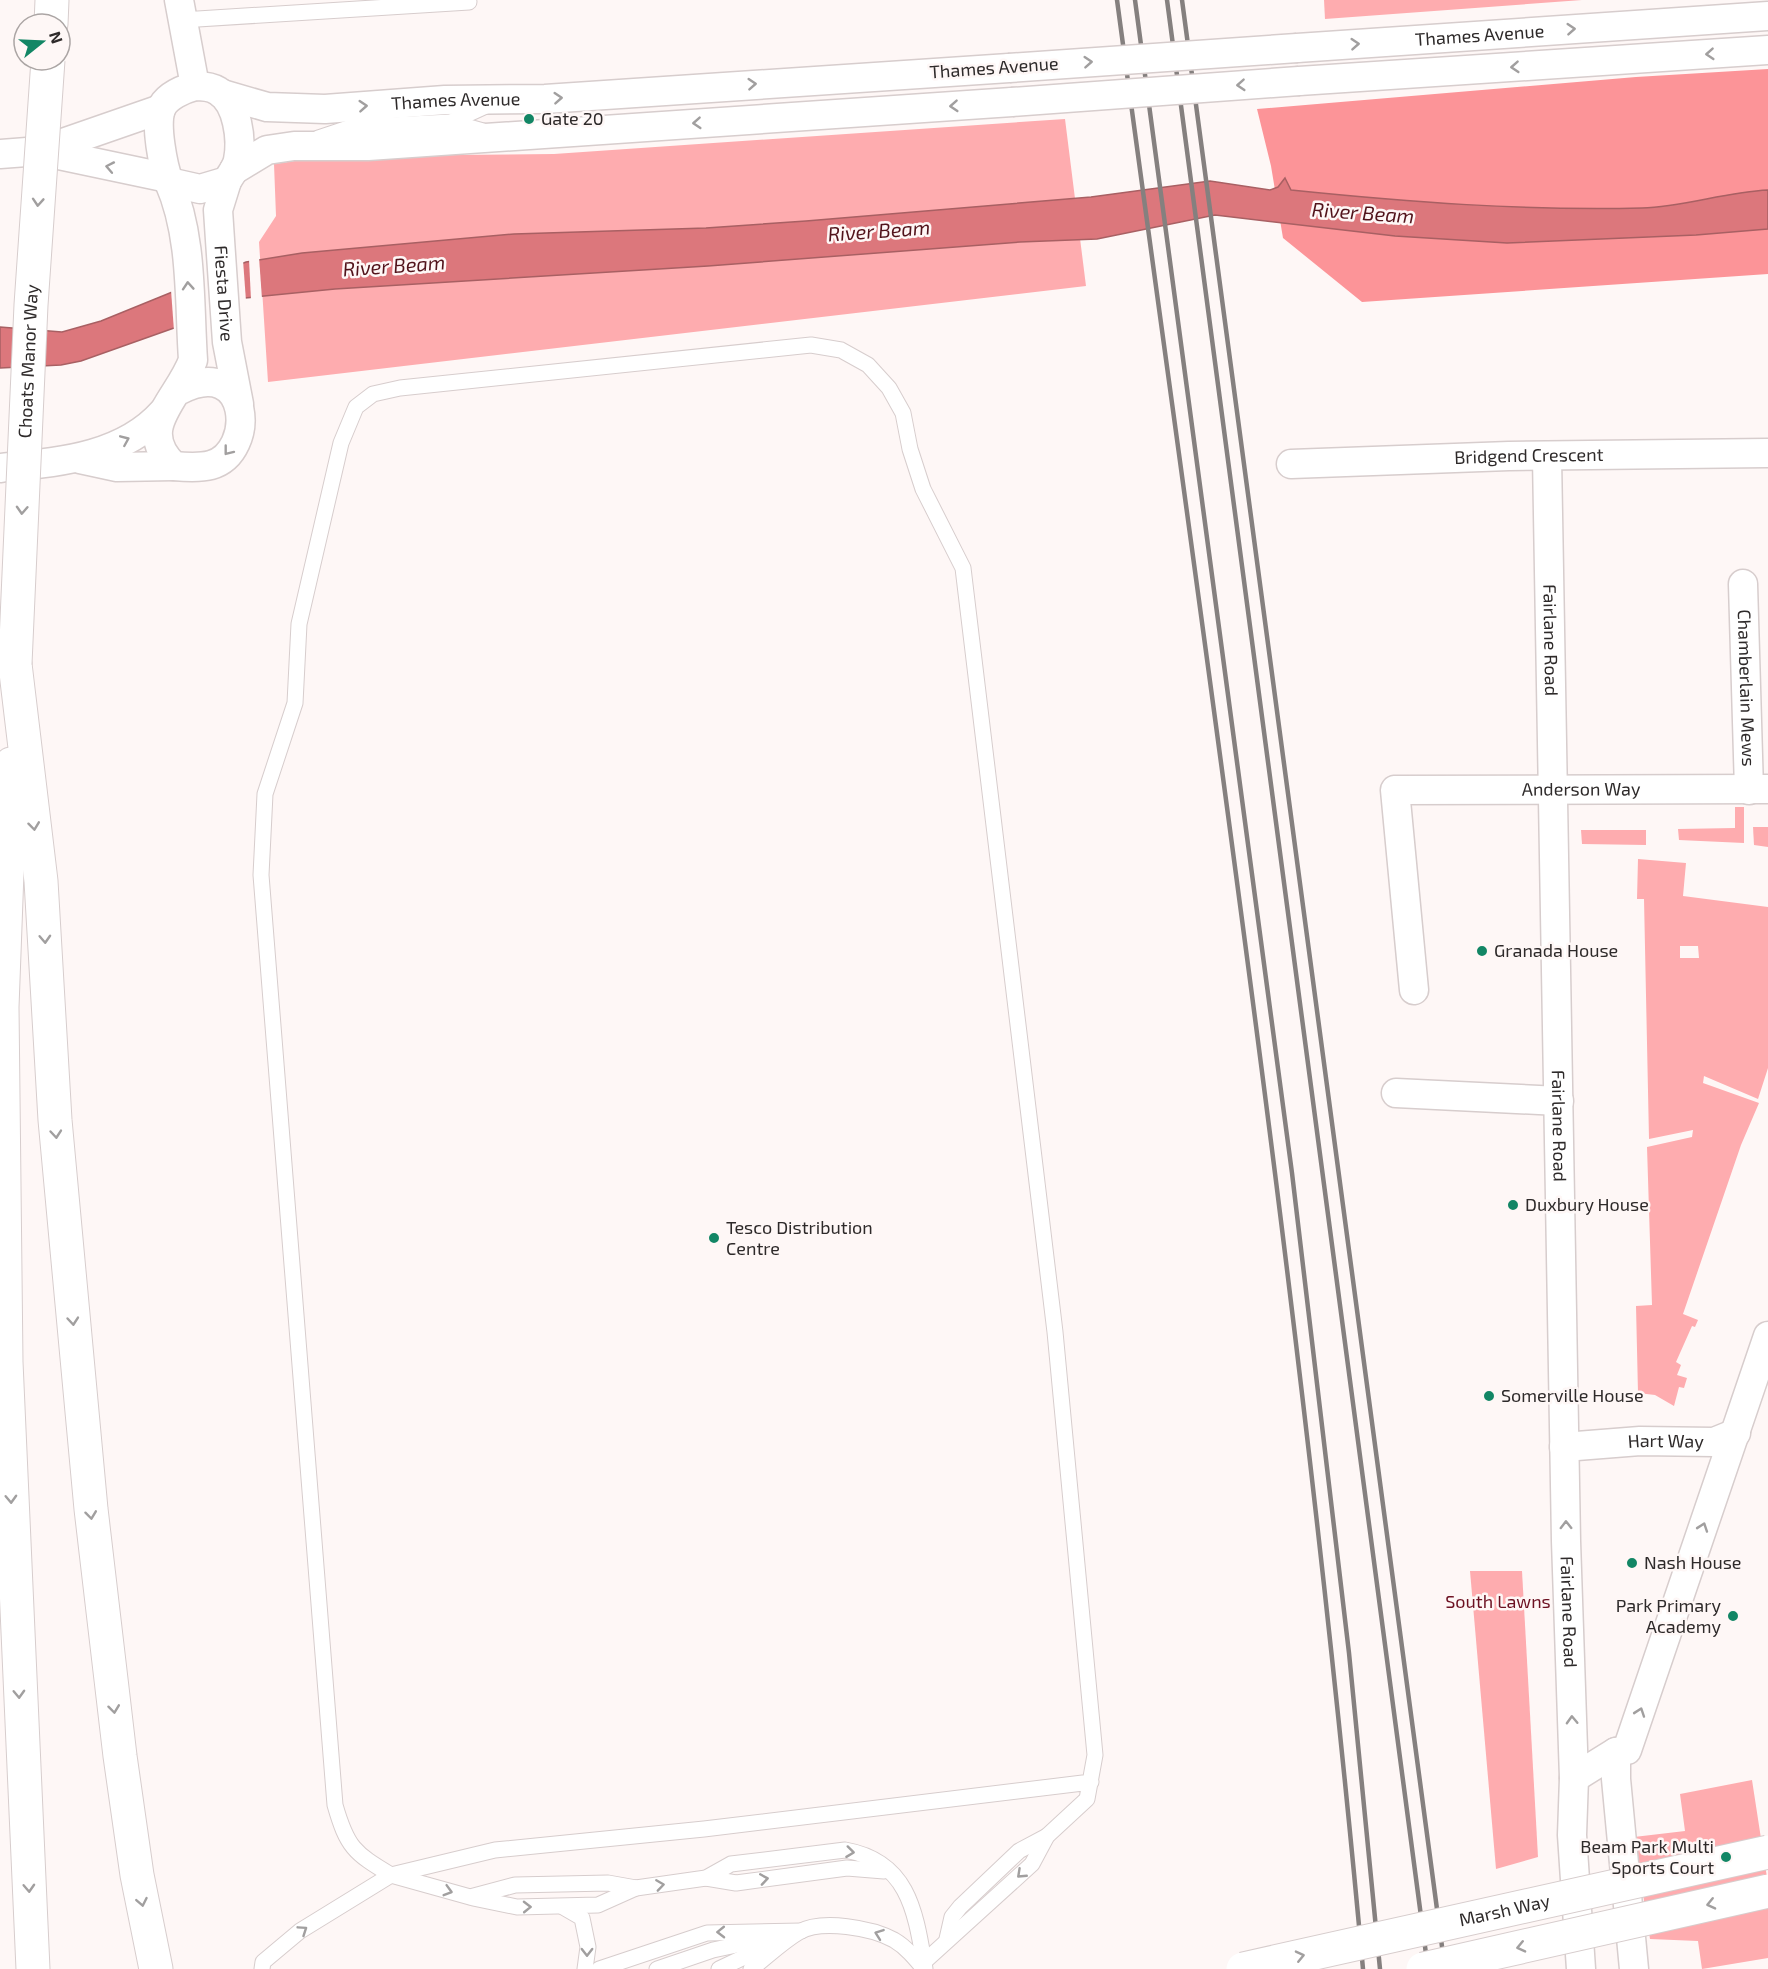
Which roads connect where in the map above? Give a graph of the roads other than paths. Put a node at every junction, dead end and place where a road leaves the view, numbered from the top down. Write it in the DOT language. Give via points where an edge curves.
graph roads {
  1 [pos="470,2"];
  2 [pos="181,10"];
  3 [pos="1768,16"];
  4 [pos="1768,50"];
  5 [pos="47,72"];
  6 [pos="195,86"];
  7 [pos="222,94"];
  8 [pos="502,99"];
  9 [pos="161,109"];
  10 [pos="296,110"];
  11 [pos="451,122"];
  12 [pos="351,127"];
  13 [pos="502,136"];
  14 [pos="294,146"];
  15 [pos="40,151"];
  16 [pos="0,154"];
  17 [pos="231,176"];
  18 [pos="169,180"];
  19 [pos="180,390"];
  20 [pos="240,405"];
  21 [pos="163,412"];
  22 [pos="1768,453"];
  23 [pos="1547,457"];
  24 [pos="80,459"];
  25 [pos="1291,464"];
  26 [pos="174,466"];
  27 [pos="0,468"];
  28 [pos="1743,584"];
  29 [pos="15,664"];
  30 [pos="1759,790"];
  31 [pos="1554,791"];
  32 [pos="1414,990"];
  33 [pos="1396,1093"];
  34 [pos="1559,1101"];
  35 [pos="1768,1336"];
  36 [pos="1736,1433"];
  37 [pos="1564,1447"];
  38 [pos="1616,1752"];
  39 [pos="1092,1782"];
  40 [pos="1574,1787"];
  41 [pos="1768,1852"];
  42 [pos="392,1875"];
  43 [pos="636,1888"];
  44 [pos="1768,1891"];
  45 [pos="470,1897"];
  46 [pos="560,1906"];
  47 [pos="801,1930"];
  48 [pos="924,1967"];
  49 [pos="33,1969"];
  50 [pos="156,1969"];
  51 [pos="262,1969"];
  52 [pos="585,1969"];
  53 [pos="599,1969"];
  54 [pos="657,1969"];
  55 [pos="719,1969"];
  56 [pos="751,1969"];
  57 [pos="1243,1969"];
  58 [pos="1423,1969"];
  59 [pos="1581,1969"];
  60 [pos="1634,1969"];
  1 -- 2 [label="lane"];
  2 -- 6 [label="street"];
  8 -- 3 [label="street, Thames Avenue, one-way, bridge"];
  4 -- 13 [label="street, Thames Avenue, one-way, bridge"];
  5 -- 29 [label="main road, Choats Manor Way, one-way, bridge" via="31,305"];
  6 -- 7 [label="street"];
  6 -- 9 [label="street" via="171,98"];
  7 -- 10 [label="street, Thames Avenue" via="267,107"];
  7 -- 17 [label="street" via="237,122 239,150"];
  10 -- 8 [label="street, Thames Avenue, one-way"];
  8 -- 11 [label="lane"];
  9 -- 15 [label="street"];
  9 -- 18 [label="street" via="160,139"];
  10 -- 12 [label="lane"];
  11 -- 12 [label="lane"];
  11 -- 13 [label="lane"];
  12 -- 14 [label="lane"];
  13 -- 14 [label="street, Thames Avenue" via="368,146"];
  14 -- 17 [label="street, Thames Avenue" via="267,150"];
  15 -- 16 [label="street"];
  18 -- 15 [label="street, one-way"];
  17 -- 18 [label="street" via="200,189"];
  17 -- 20 [label="street, Fiesta Drive" via="218,210 228,355"];
  19 -- 18 [label="street, Fiesta Drive, one-way" via="193,360 185,239 180,208"];
  19 -- 20 [label="street" via="197,381 212,382 226,387"];
  19 -- 21 [label="street"];
  20 -- 26 [label="street, one-way" via="241,423 224,457 211,465"];
  24 -- 21 [label="street, one-way" via="141,434"];
  21 -- 26 [label="street" via="158,437 165,457"];
  22 -- 23 [label="street, Bridgend Crescent"];
  23 -- 25 [label="street, Bridgend Crescent"];
  23 -- 31 [label="street, Fairlane Road"];
  24 -- 26 [label="street" via="117,467"];
  24 -- 27 [label="street"];
  28 -- 30 [label="street, Chamberlain Mews"];
  29 -- 49 [label="main road, one-way" via="2,1007 6,1362"];
  29 -- 50 [label="main road, one-way" via="41,881 55,1120 91,1509 137,1875"];
  30 -- 31 [label="street, Anderson Way"];
  31 -- 32 [label="street, Anderson Way" via="1395,790"];
  31 -- 34 [label="street, Fairlane Road"];
  33 -- 34 [label="street"];
  34 -- 37 [label="street, Fairlane Road"];
  35 -- 36 [label="street"];
  36 -- 37 [label="street, Hart Way" via="1714,1443 1640,1441"];
  38 -- 36 [label="street, one-way" via="1627,1750"];
  40 -- 37 [label="street, Fairlane Road, one-way"];
  38 -- 40 [label="street"];
  38 -- 60 [label="street"];
  39 -- 42 [label="lane" via="495,1850"];
  39 -- 42 [label="lane" via="1095,1755 1055,1332 963,568 923,489 903,413 889,388 868,365 842,350 811,345 400,388 373,394 356,407 341,443 299,624 295,703 265,794 261,875 335,1805 351,1846"];
  39 -- 48 [label="lane, one-way" via="1087,1799 1047,1836 1019,1851 960,1907 952,1917 947,1939"];
  40 -- 59 [label="street, Fairlane Road" via="1572,1835"];
  57 -- 41 [label="main road, Marsh Way, one-way, bridge"];
  42 -- 45 [label="lane, one-way"];
  51 -- 42 [label="lane, one-way" via="263,1962 300,1931"];
  43 -- 45 [label="lane" via="608,1883 515,1885"];
  43 -- 46 [label="lane" via="598,1905"];
  43 -- 48 [label="lane, one-way" via="706,1878 732,1864 845,1850 860,1853 903,1884 912,1904"];
  44 -- 58 [label="main road, one-way, bridge"];
  45 -- 46 [label="lane, one-way" via="517,1907"];
  46 -- 52 [label="lane, one-way" via="582,1918 588,1947"];
  48 -- 47 [label="lane, one-way" via="893,1939 864,1929 837,1926"];
  47 -- 53 [label="lane, one-way" via="707,1933"];
  47 -- 54 [label="lane" via="713,1950"];
  47 -- 55 [label="lane"];
  47 -- 56 [label="lane"];
}
